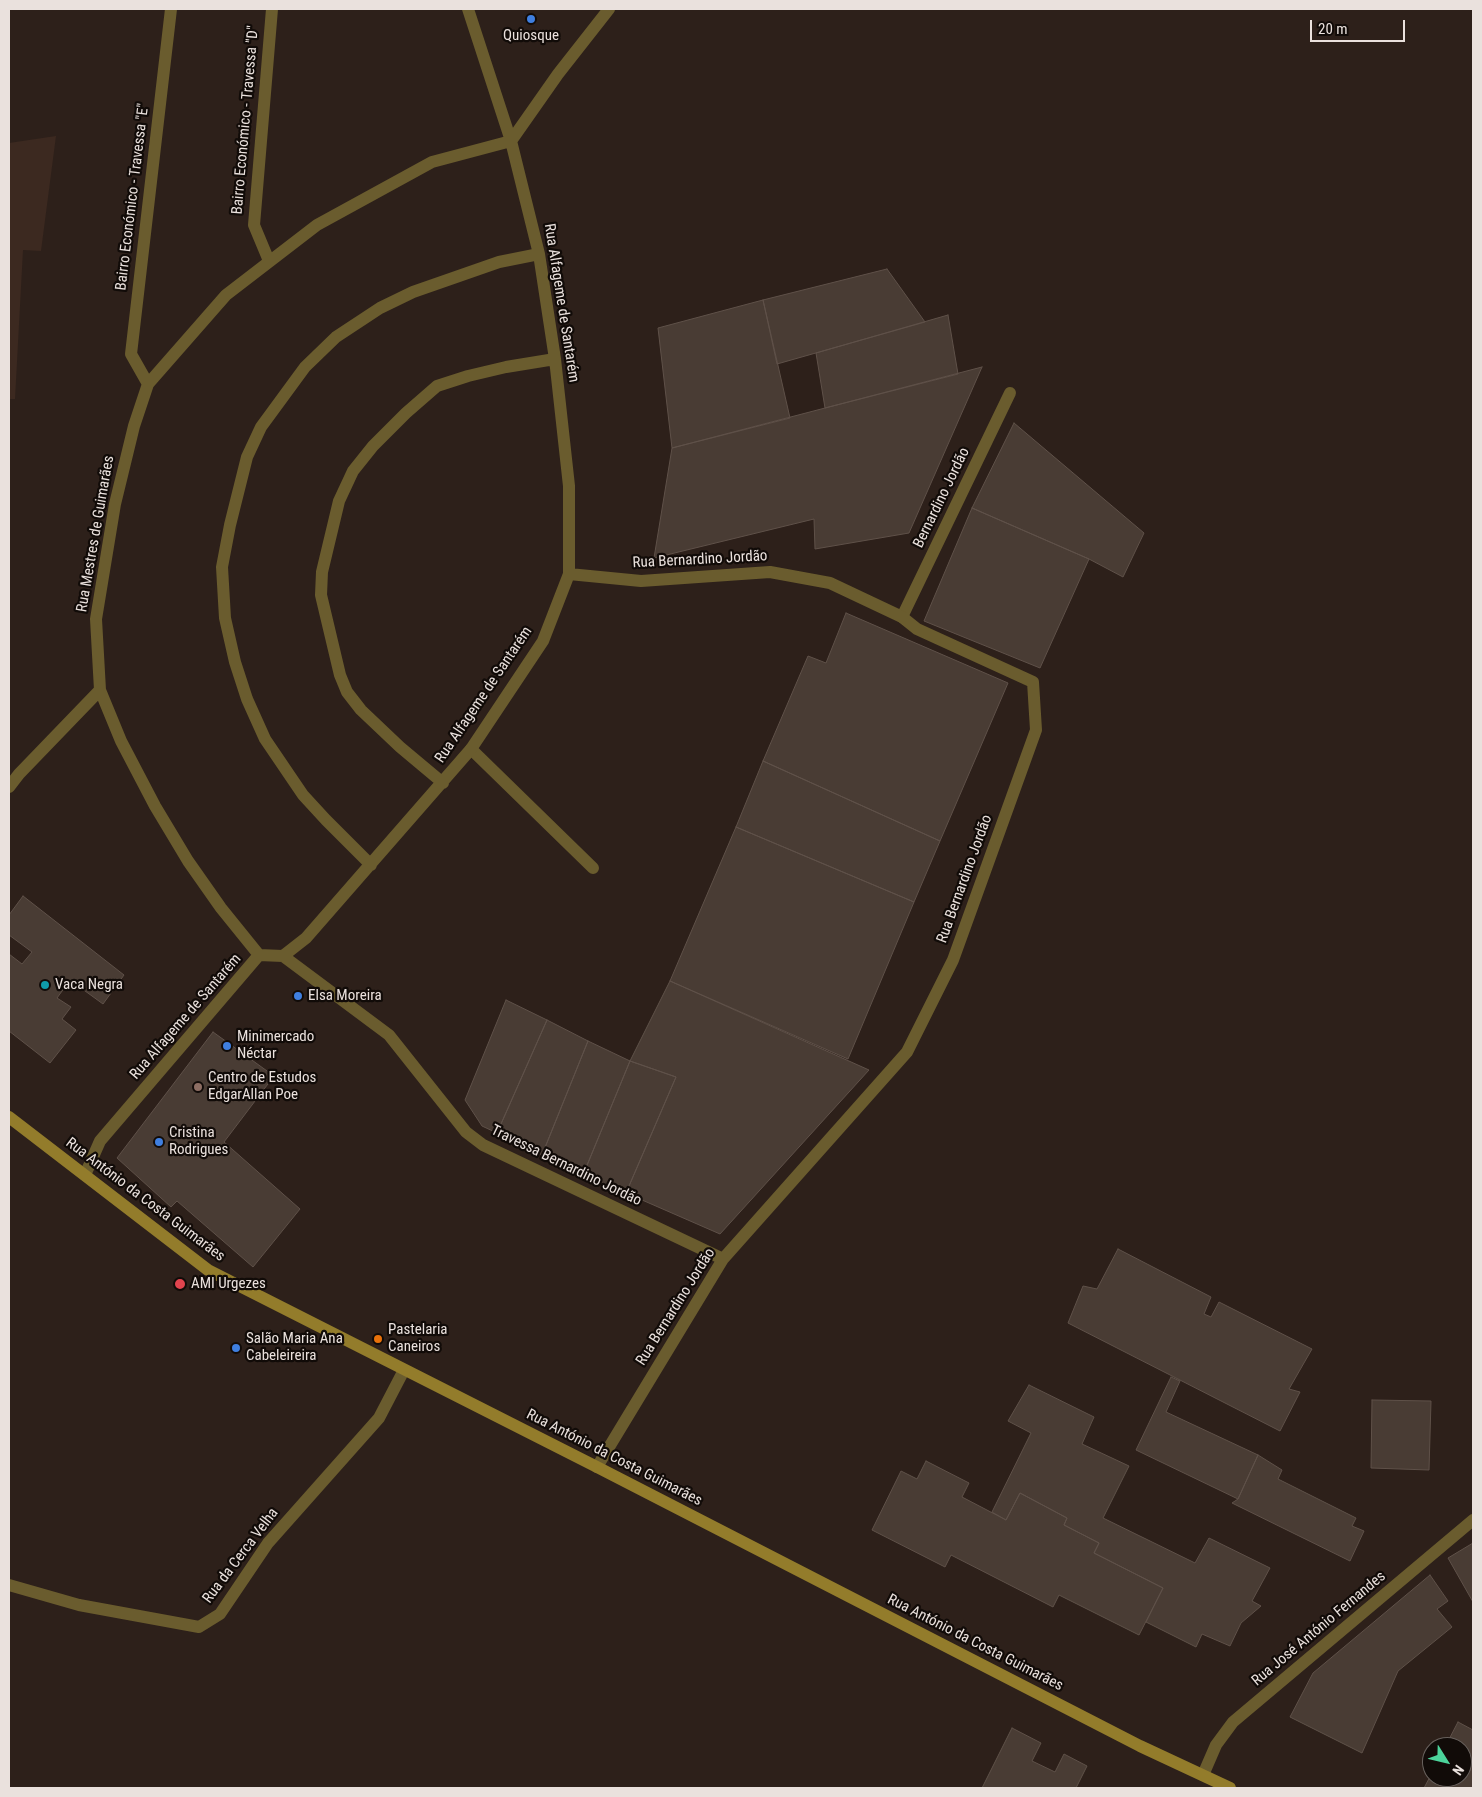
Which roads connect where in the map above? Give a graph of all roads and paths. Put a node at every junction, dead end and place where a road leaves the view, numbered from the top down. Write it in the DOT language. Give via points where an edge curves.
graph roads {
  1 [pos="171,9"];
  2 [pos="272,9"];
  3 [pos="468,9"];
  4 [pos="609,9"];
  5 [pos="511,141"];
  6 [pos="539,254"];
  7 [pos="269,261"];
  8 [pos="555,360"];
  9 [pos="148,384"];
  10 [pos="1010,393"];
  11 [pos="569,574"];
  12 [pos="902,617"];
  13 [pos="100,690"];
  14 [pos="471,748"];
  15 [pos="443,783"];
  16 [pos="9,787"];
  17 [pos="371,865"];
  18 [pos="593,868"];
  19 [pos="260,955"];
  20 [pos="284,956"];
  21 [pos="9,1117"];
  22 [pos="85,1175"];
  23 [pos="723,1259"];
  24 [pos="404,1370"];
  25 [pos="597,1467"];
  26 [pos="1473,1520"];
  27 [pos="9,1585"];
  28 [pos="1203,1775"];
  29 [pos="1230,1788"];
  1 -- 9 [label="street, Bairro Económico - Travessa \"E\"" via="131,354"];
  2 -- 7 [label="street, Bairro Económico - Travessa \"D\"" via="254,226"];
  3 -- 5 [label="street, Rua Alfageme de Santarém"];
  4 -- 5 [label="street"];
  5 -- 6 [label="street, Rua Alfageme de Santarém"];
  5 -- 7 [label="street, Rua Mestres de Guimarães" via="432,162 316,225"];
  6 -- 8 [label="street, Rua Alfageme de Santarém"];
  6 -- 17 [label="street" via="499,262 413,292 380,308 336,337 305,367 261,427 247,457 222,567 225,618 235,662 265,739 303,795"];
  7 -- 9 [label="street, Rua Mestres de Guimarães" via="226,295"];
  8 -- 11 [label="street, Rua Alfageme de Santarém" via="570,486"];
  8 -- 15 [label="street" via="506,367 437,386 373,446 353,472 340,501 322,572 322,595 340,675 347,692 361,710"];
  9 -- 13 [label="street, Rua Mestres de Guimarães" via="115,504 96,619"];
  10 -- 12 [label="street, Bernardino Jordão"];
  11 -- 12 [label="street, Rua Bernardino Jordão" via="641,581 770,572 830,583"];
  11 -- 14 [label="street, Rua Alfageme de Santarém" via="543,641"];
  12 -- 23 [label="street, Rua Bernardino Jordão" via="917,629 1033,682 1036,730 953,960 907,1052"];
  13 -- 16 [label="street"];
  13 -- 19 [label="street, Rua Mestres de Guimarães" via="121,741 188,861"];
  14 -- 15 [label="street, Rua Alfageme de Santarém"];
  14 -- 18 [label="street"];
  15 -- 17 [label="street, Rua Alfageme de Santarém"];
  17 -- 20 [label="street, Rua Alfageme de Santarém" via="306,938"];
  19 -- 20 [label="street, Rua Alfageme de Santarém"];
  19 -- 22 [label="street, Rua Alfageme de Santarém" via="100,1141"];
  20 -- 23 [label="street, Travessa Bernardino Jordão" via="389,1035 466,1132 483,1145"];
  21 -- 22 [label="main road, Rua António da Costa Guimarães"];
  22 -- 24 [label="main road, Rua António da Costa Guimarães" via="208,1270"];
  23 -- 25 [label="street, Rua Bernardino Jordão"];
  24 -- 25 [label="main road, Rua António da Costa Guimarães"];
  24 -- 27 [label="street, Rua da Cerca Velha" via="379,1418 268,1543 220,1614 198,1627 79,1605"];
  25 -- 28 [label="main road, Rua António da Costa Guimarães" via="1140,1746"];
  26 -- 28 [label="street, Rua José António Fernandes" via="1233,1722 1216,1745"];
  28 -- 29 [label="main road, Rua António da Costa Guimarães"];
}
